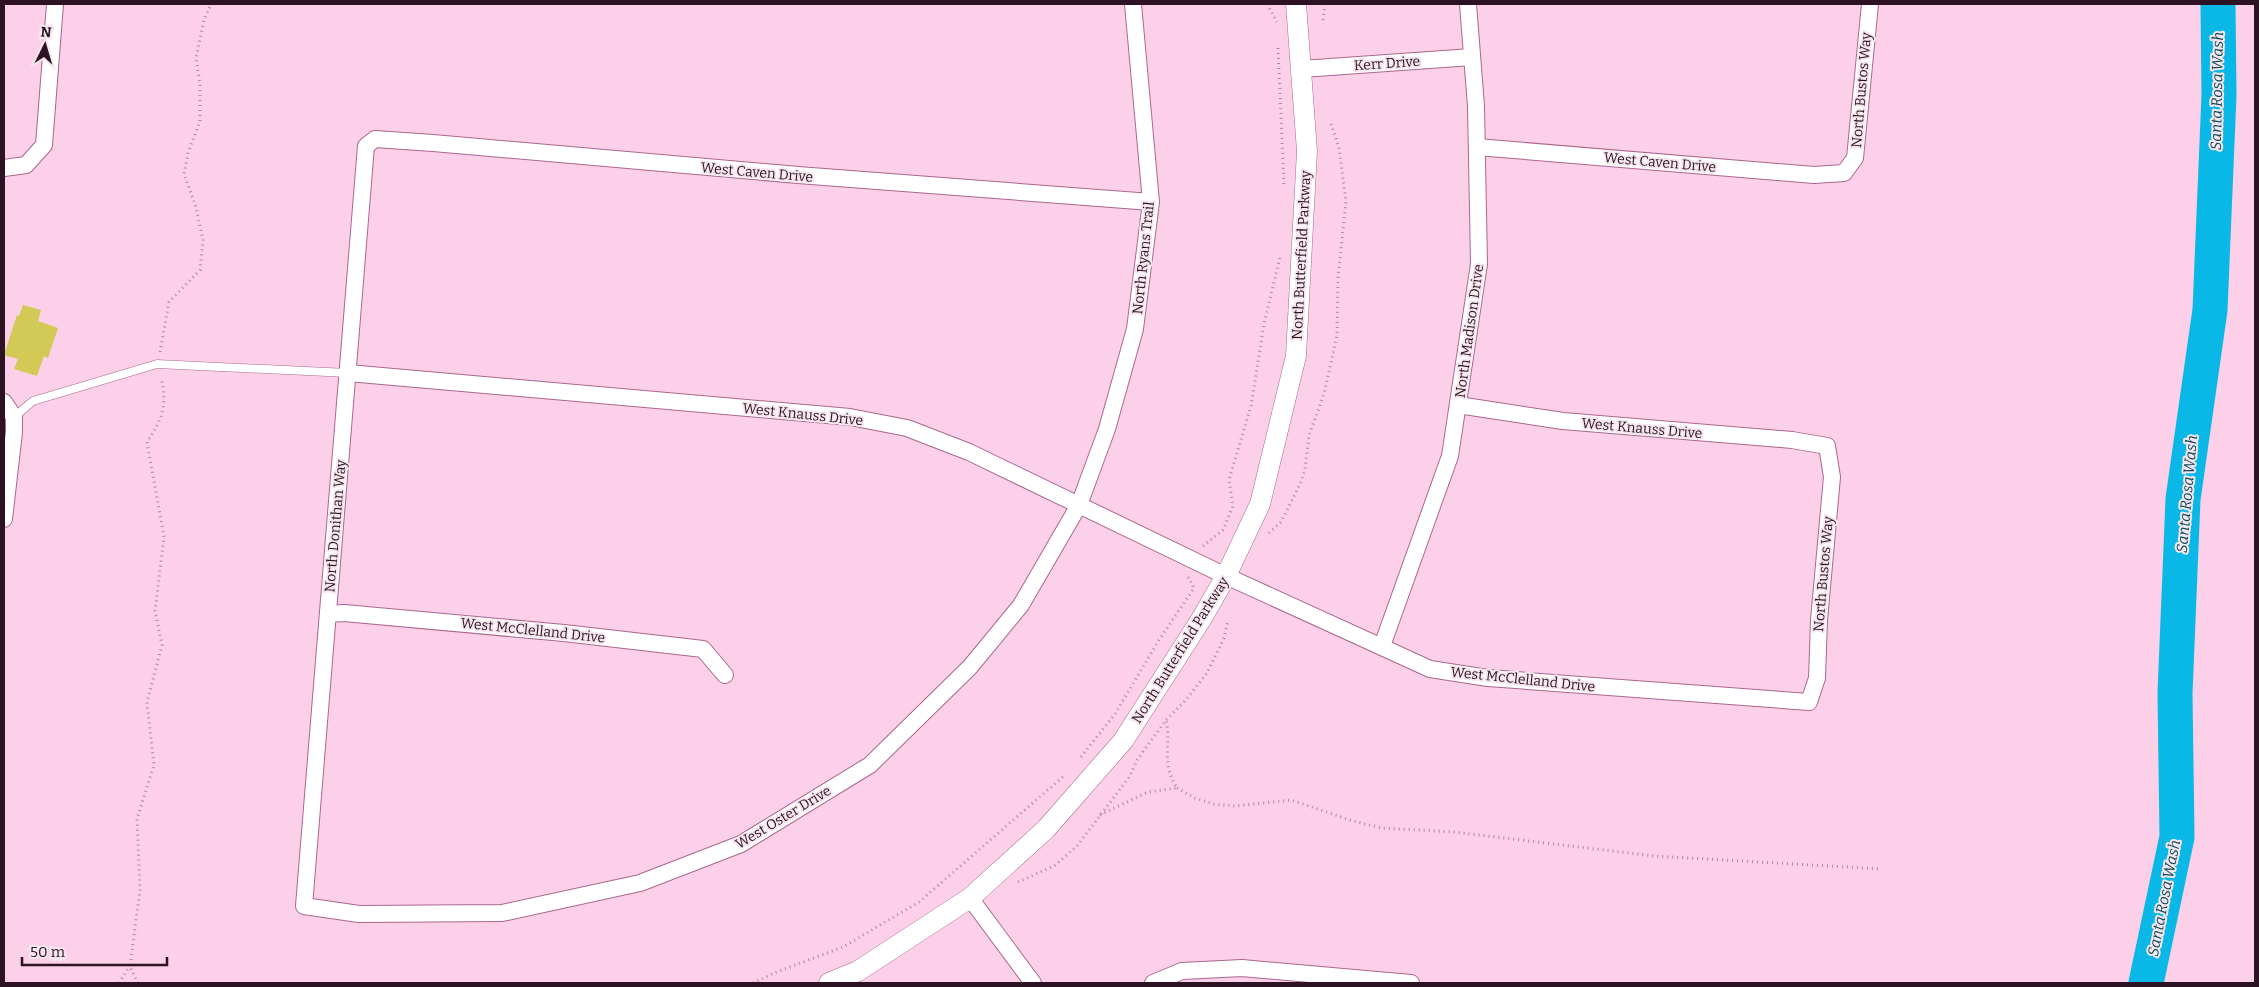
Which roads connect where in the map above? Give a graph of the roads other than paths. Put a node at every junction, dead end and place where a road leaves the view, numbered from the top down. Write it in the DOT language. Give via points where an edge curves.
graph roads {
  1 [pos="55,4"];
  2 [pos="1133,4"];
  3 [pos="1296,4"];
  4 [pos="1468,4"];
  5 [pos="1870,4"];
  6 [pos="1472,57"];
  7 [pos="1302,69"];
  8 [pos="366,146"];
  9 [pos="1477,147"];
  10 [pos="4,168"];
  11 [pos="1844,173"];
  12 [pos="1151,202"];
  13 [pos="348,373"];
  14 [pos="4,402"];
  15 [pos="1458,405"];
  16 [pos="14,417"];
  17 [pos="1827,446"];
  18 [pos="1079,505"];
  19 [pos="4,519"];
  20 [pos="1226,576"];
  21 [pos="328,614"];
  22 [pos="1382,646"];
  23 [pos="725,675"];
  24 [pos="1809,702"];
  25 [pos="970,898"];
  26 [pos="304,906"];
  27 [pos="829,983"];
  28 [pos="1033,983"];
  29 [pos="1153,983"];
  30 [pos="1411,983"];
  1 -- 10 [label="street" via="44,145 26,166"];
  2 -- 12 [label="street, North Ryans Trail"];
  3 -- 7 [label="street, North Butterfield Parkway"];
  4 -- 6 [label="street, North Madison Drive"];
  5 -- 11 [label="street, North Bustos Way" via="1855,158"];
  6 -- 7 [label="street, Kerr Drive"];
  6 -- 9 [label="street, North Madison Drive"];
  7 -- 20 [label="street, North Butterfield Parkway" via="1307,151 1296,356 1260,504"];
  8 -- 12 [label="street, West Caven Drive" via="375,139 433,143"];
  8 -- 13 [label="street, North Donithan Way"];
  9 -- 11 [label="street, West Caven Drive" via="1804,174"];
  9 -- 15 [label="street, North Madison Drive" via="1480,264"];
  12 -- 18 [label="street, North Ryans Trail" via="1135,329 1107,429"];
  13 -- 16 [label="lane" via="157,364 33,401"];
  13 -- 18 [label="street, West Knauss Drive" via="850,417 907,428 969,452"];
  13 -- 21 [label="street, North Donithan Way"];
  14 -- 16 [label="street"];
  15 -- 17 [label="street, West Knauss Drive" via="1563,421"];
  15 -- 22 [label="street, North Madison Drive" via="1450,456"];
  16 -- 19 [label="street"];
  17 -- 24 [label="street, North Bustos Way" via="1832,477 1817,678"];
  18 -- 20 [label="street, West Knauss Drive"];
  18 -- 26 [label="street, West Oster Drive" via="1021,605 970,667 870,764 741,844 640,883 502,913 358,914"];
  20 -- 22 [label="street, West McClelland Drive"];
  20 -- 25 [label="street, North Butterfield Parkway" via="1123,741 1046,828"];
  21 -- 23 [label="street, West McClelland Drive" via="564,632 703,648"];
  21 -- 26 [label="street, North Donithan Way"];
  22 -- 24 [label="street, West McClelland Drive" via="1430,669 1488,678"];
  25 -- 27 [label="street, North Butterfield Parkway" via="858,971"];
  25 -- 28 [label="street"];
  29 -- 30 [label="street" via="1182,971 1242,968"];
}
